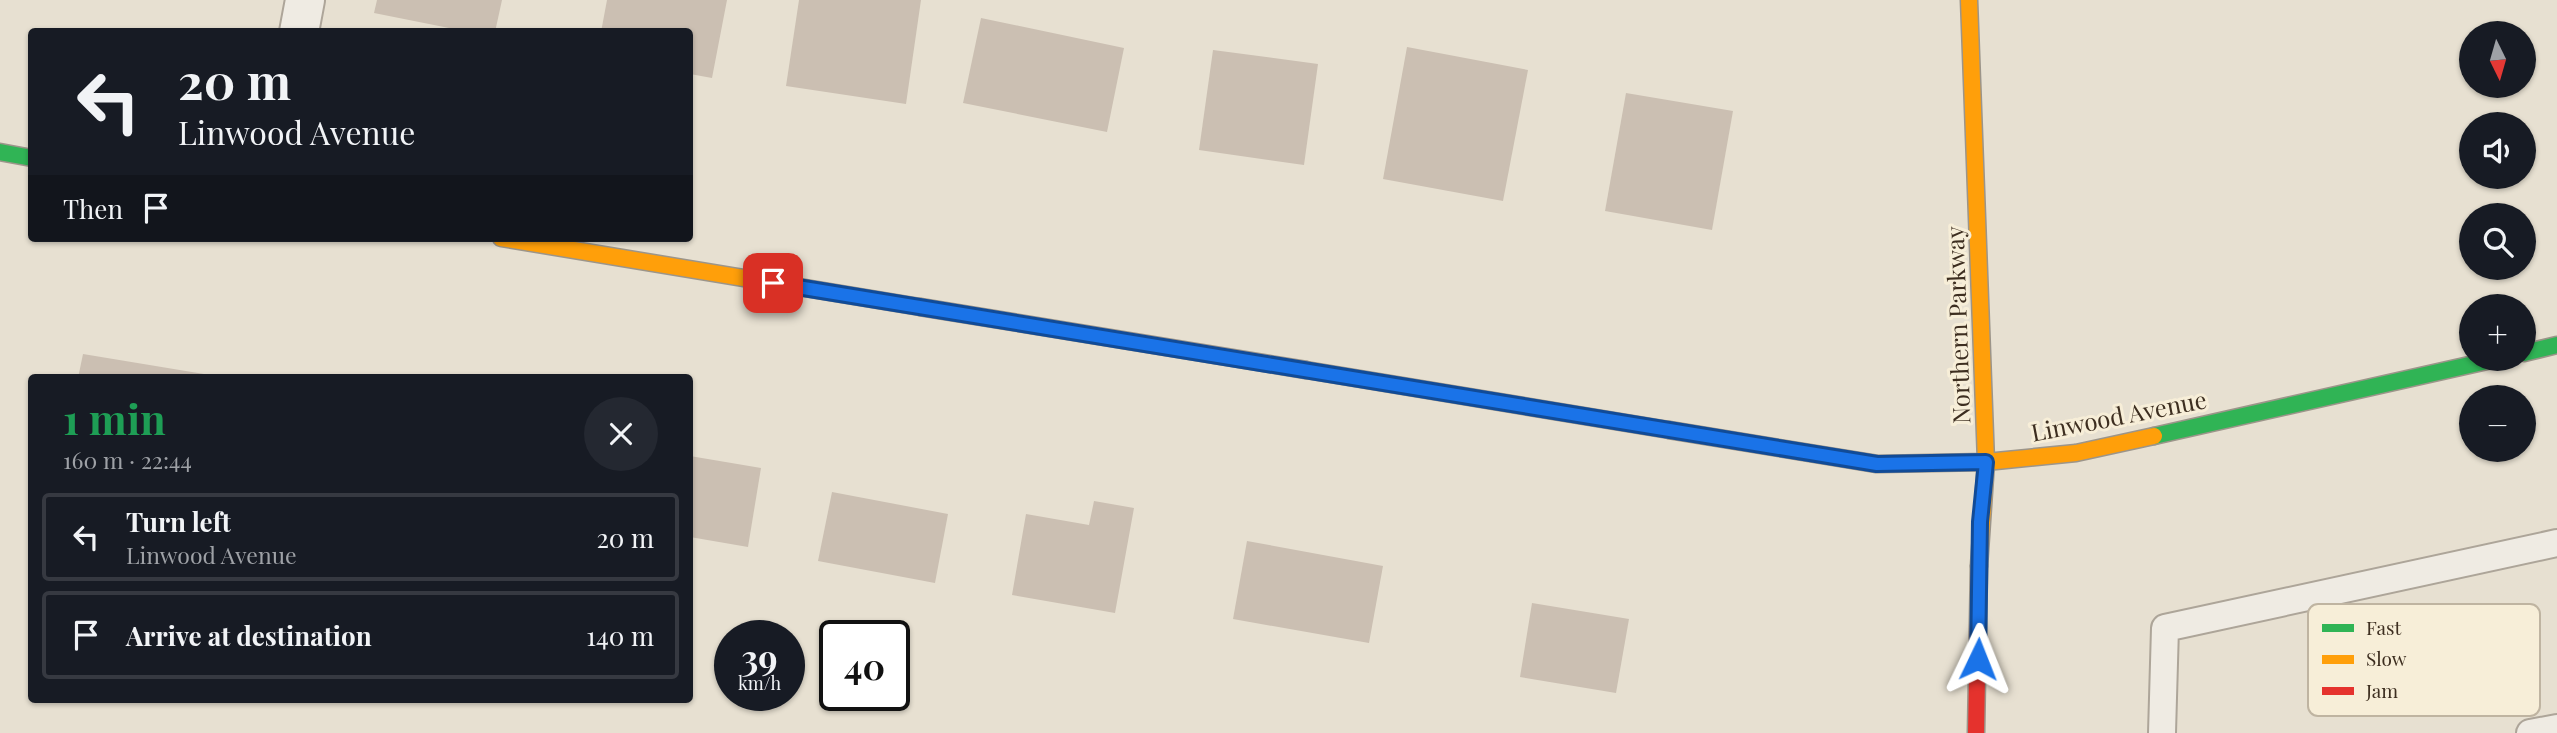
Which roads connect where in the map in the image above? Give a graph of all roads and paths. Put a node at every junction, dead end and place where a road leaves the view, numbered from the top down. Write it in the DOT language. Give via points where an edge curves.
graph roads {
  1 [pos="305,0"];
  2 [pos="1969,0"];
  3 [pos="300,28"];
  4 [pos="0,152"];
  5 [pos="28,157"];
  6 [pos="525,242"];
  7 [pos="2557,345"];
  8 [pos="2536,350"];
  9 [pos="2459,367"];
  10 [pos="1986,462"];
  11 [pos="2557,543"];
  12 [pos="2557,728"];
  13 [pos="1976,733"];
  14 [pos="2162,733"];
  15 [pos="2530,733"];
  1 -- 3 [label="street"];
  2 -- 10 [label="main road, Northern Parkway"];
  4 -- 5 [label="main road"];
  6 -- 10 [label="main road, Linwood Avenue" via="1877,464"];
  7 -- 8 [label="main road"];
  9 -- 10 [label="main road, Linwood Avenue" via="2076,453"];
  10 -- 13 [label="main road, Northern Parkway" via="1980,522"];
  11 -- 14 [label="lane" via="2165,628"];
  12 -- 15 [label="lane"];
}
